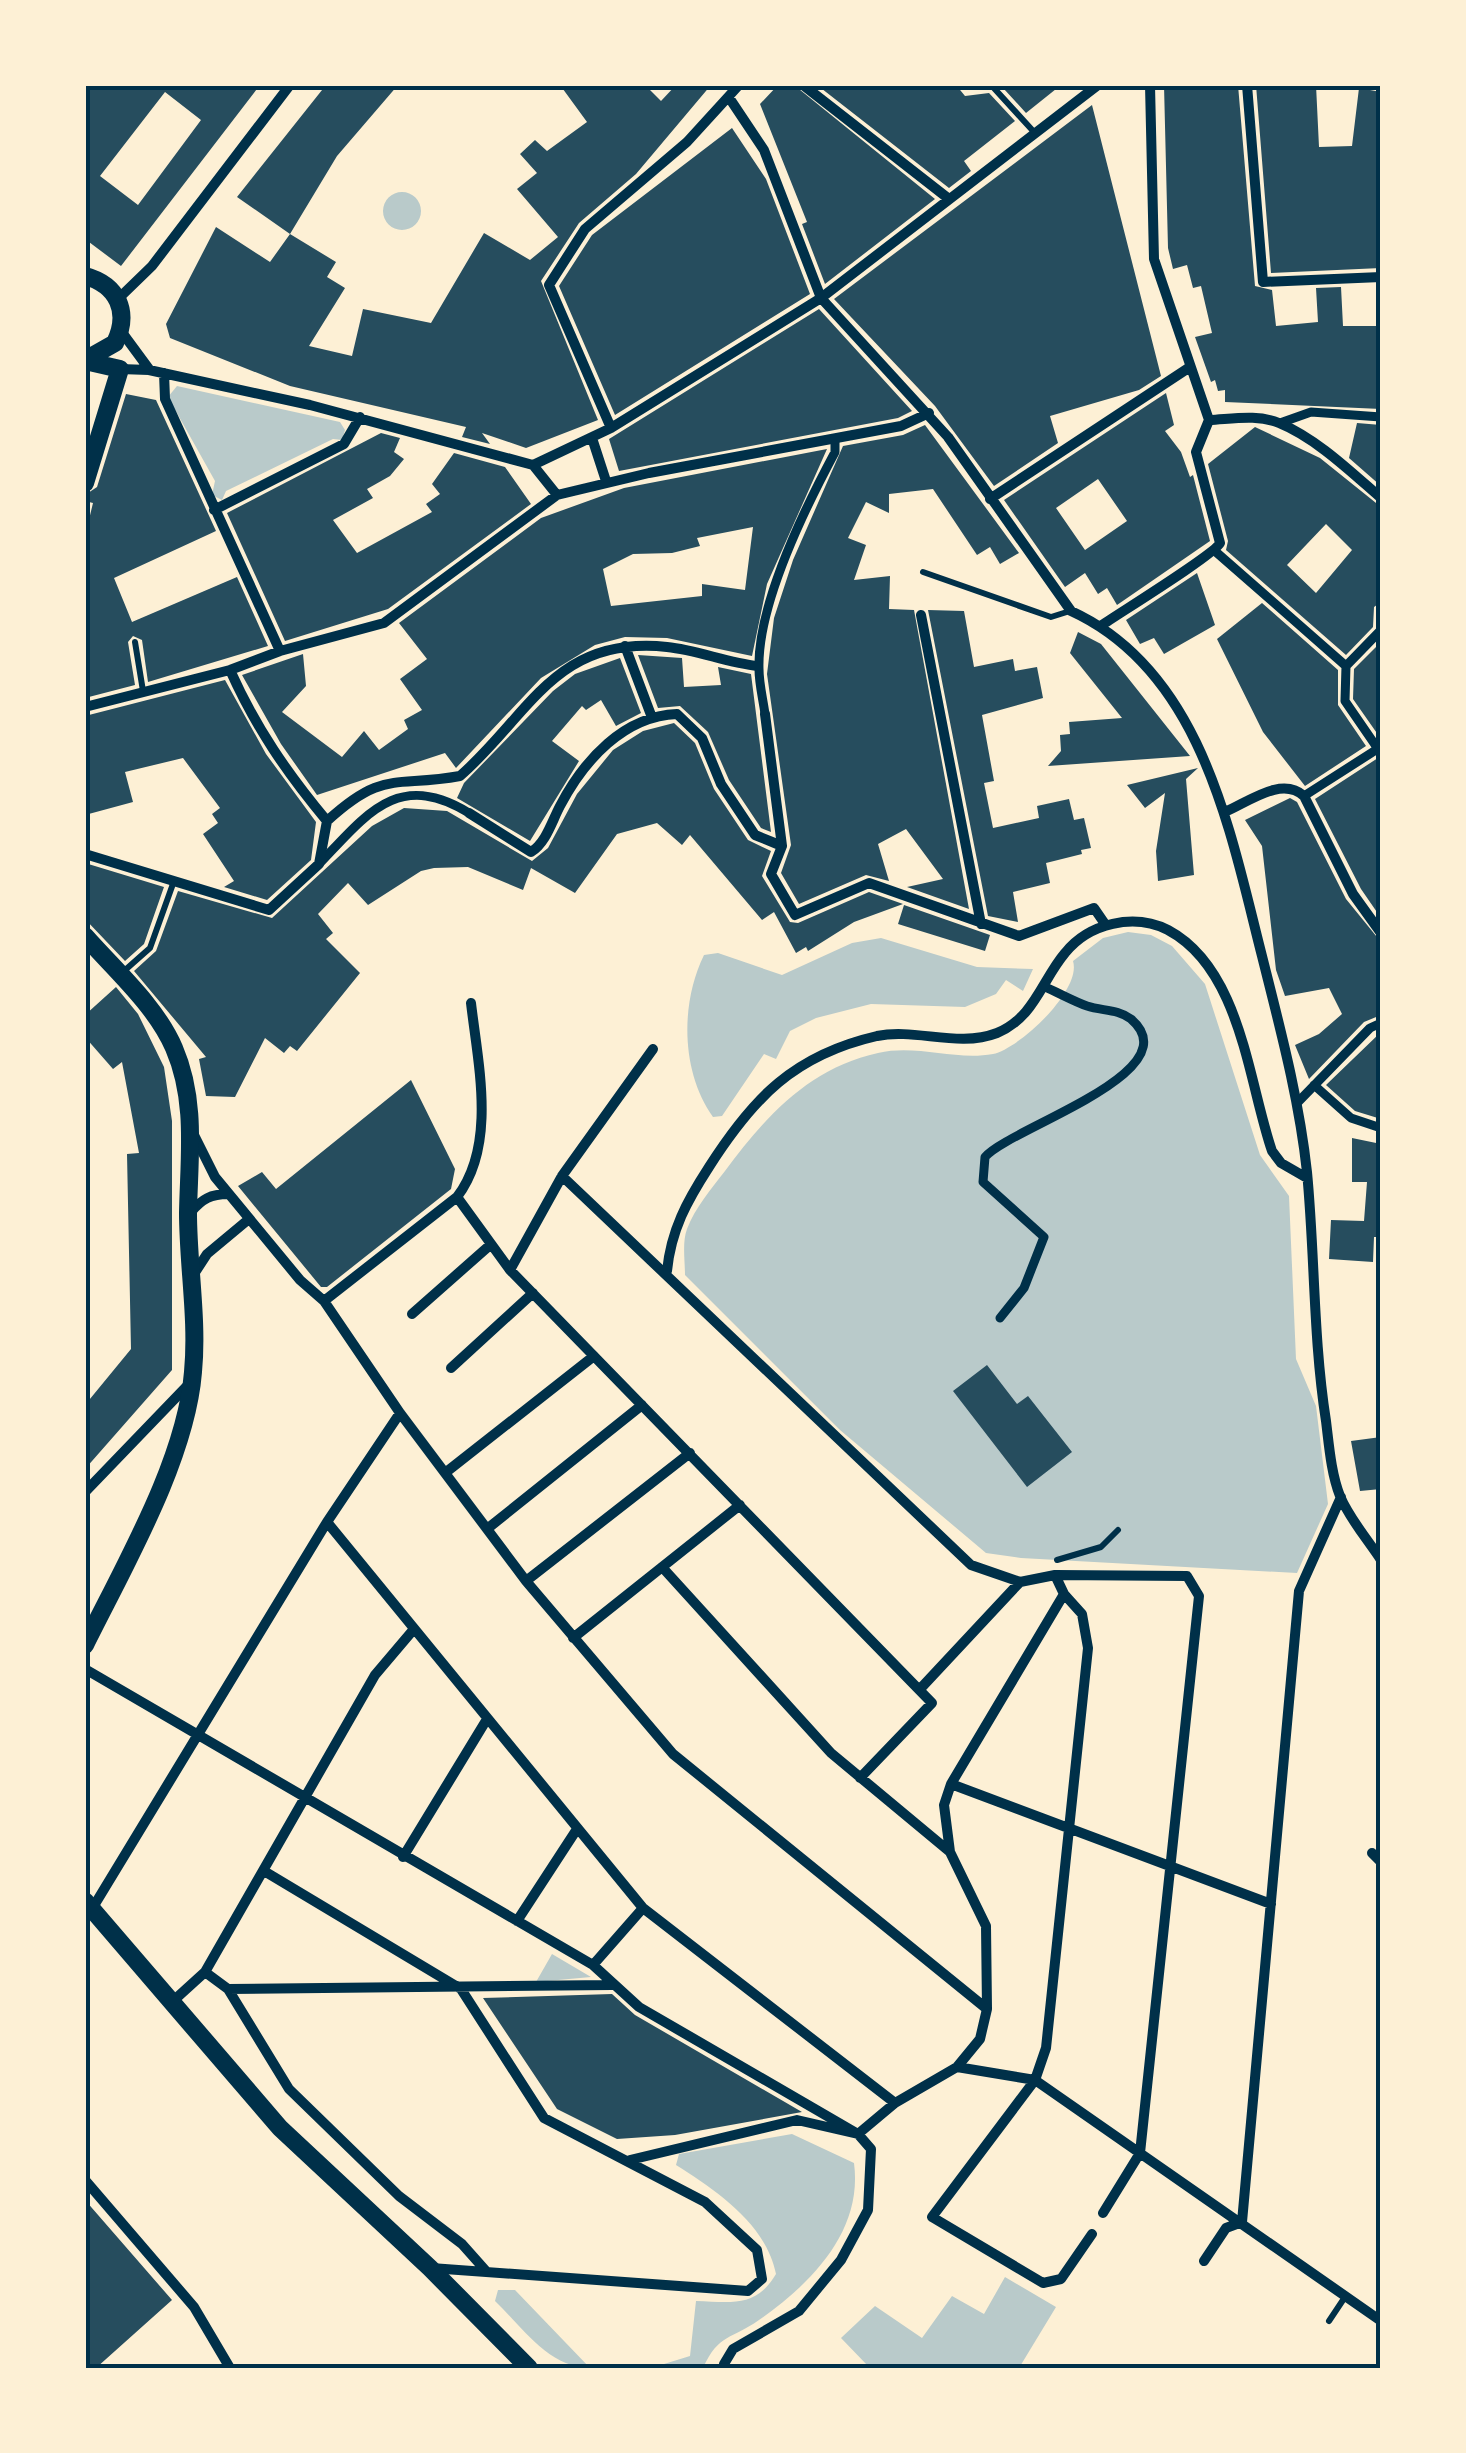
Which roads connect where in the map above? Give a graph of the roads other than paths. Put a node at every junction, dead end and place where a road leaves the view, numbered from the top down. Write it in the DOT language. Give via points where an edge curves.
graph roads {
  1 [pos="290,85"];
  2 [pos="739,85"];
  3 [pos="803,85"];
  4 [pos="968,85"];
  5 [pos="1098,85"];
  6 [pos="1150,85"];
  7 [pos="1248,85"];
  8 [pos="730,99"];
  9 [pos="1034,132"];
  10 [pos="949,199"];
  11 [pos="85,276"];
  12 [pos="1381,277"];
  13 [pos="118,298"];
  14 [pos="821,298"];
  15 [pos="121,331"];
  16 [pos="85,361"];
  17 [pos="120,368"];
  18 [pos="1190,368"];
  19 [pos="149,370"];
  20 [pos="164,373"];
  21 [pos="929,409"];
  22 [pos="360,417"];
  23 [pos="1381,417"];
  24 [pos="1209,420"];
  25 [pos="1280,423"];
  26 [pos="611,428"];
  27 [pos="592,438"];
  28 [pos="835,440"];
  29 [pos="534,465"];
  30 [pos="606,482"];
  31 [pos="85,483"];
  32 [pos="557,495"];
  33 [pos="1381,498"];
  34 [pos="990,499"];
  35 [pos="214,510"];
  36 [pos="1216,552"];
  37 [pos="923,572"];
  38 [pos="1381,610"];
  39 [pos="1072,611"];
  40 [pos="921,615"];
  41 [pos="1102,625"];
  42 [pos="136,642"];
  43 [pos="625,646"];
  44 [pos="280,650"];
  45 [pos="758,666"];
  46 [pos="1346,666"];
  47 [pos="230,670"];
  48 [pos="143,692"];
  49 [pos="85,707"];
  50 [pos="651,714"];
  51 [pos="765,714"];
  52 [pos="1380,748"];
  53 [pos="1304,796"];
  54 [pos="1225,812"];
  55 [pos="469,813"];
  56 [pos="327,821"];
  57 [pos="782,846"];
  58 [pos="85,854"];
  59 [pos="318,864"];
  60 [pos="174,881"];
  61 [pos="981,924"];
  62 [pos="1105,924"];
  63 [pos="1381,933"];
  64 [pos="85,936"];
  65 [pos="119,974"];
  66 [pos="1045,987"];
  67 [pos="471,1002"];
  68 [pos="1381,1023"];
  69 [pos="653,1049"];
  70 [pos="1314,1085"];
  71 [pos="1299,1101"];
  72 [pos="191,1128"];
  73 [pos="1381,1128"];
  74 [pos="562,1176"];
  75 [pos="1308,1178"];
  76 [pos="228,1194"];
  77 [pos="457,1197"];
  78 [pos="188,1215"];
  79 [pos="249,1220"];
  80 [pos="489,1246"];
  81 [pos="510,1270"];
  82 [pos="667,1271"];
  83 [pos="190,1280"];
  84 [pos="533,1293"];
  85 [pos="324,1301"];
  86 [pos="412,1314"];
  87 [pos="1000,1318"];
  88 [pos="594,1356"];
  89 [pos="451,1368"];
  90 [pos="192,1381"];
  91 [pos="642,1405"];
  92 [pos="400,1413"];
  93 [pos="690,1454"];
  94 [pos="445,1473"];
  95 [pos="85,1492"];
  96 [pos="1341,1497"];
  97 [pos="740,1504"];
  98 [pos="328,1522"];
  99 [pos="487,1529"];
  100 [pos="1118,1530"];
  101 [pos="1057,1560"];
  102 [pos="1381,1560"];
  103 [pos="662,1566"];
  104 [pos="1055,1575"];
  105 [pos="526,1581"];
  106 [pos="1020,1582"];
  107 [pos="1064,1594"];
  108 [pos="414,1629"];
  109 [pos="573,1638"];
  110 [pos="85,1645"];
  111 [pos="85,1670"];
  112 [pos="921,1688"];
  113 [pos="487,1719"];
  114 [pos="199,1736"];
  115 [pos="860,1778"];
  116 [pos="951,1784"];
  117 [pos="303,1798"];
  118 [pos="1069,1827"];
  119 [pos="577,1829"];
  120 [pos="950,1852"];
  121 [pos="403,1856"];
  122 [pos="1168,1869"];
  123 [pos="264,1871"];
  124 [pos="1271,1904"];
  125 [pos="88,1905"];
  126 [pos="643,1908"];
  127 [pos="517,1921"];
  128 [pos="593,1965"];
  129 [pos="205,1972"];
  130 [pos="612,1985"];
  131 [pos="228,1988"];
  132 [pos="461,1989"];
  133 [pos="172,2002"];
  134 [pos="987,2008"];
  135 [pos="957,2066"];
  136 [pos="1036,2080"];
  137 [pos="895,2103"];
  138 [pos="858,2134"];
  139 [pos="1140,2154"];
  140 [pos="630,2160"];
  141 [pos="85,2180"];
  142 [pos="1103,2213"];
  143 [pos="1242,2222"];
  144 [pos="1092,2234"];
  145 [pos="1204,2261"];
  146 [pos="430,2268"];
  147 [pos="486,2271"];
  148 [pos="1345,2296"];
  149 [pos="1329,2321"];
  150 [pos="1381,2322"];
  151 [pos="724,2364"];
  152 [pos="230,2368"];
  153 [pos="529,2368"];
  1 -- 13 [label="street" via="152,266"];
  2 -- 8 [label="street"];
  3 -- 10 [label="street"];
  4 -- 9 [label="lane" via="992,86"];
  5 -- 9 [label="street"];
  6 -- 18 [label="street" via="1154,259"];
  7 -- 12 [label="street" via="1263,282"];
  8 -- 14 [label="street" via="764,150"];
  8 -- 26 [label="street" via="576,239 549,285"];
  9 -- 10 [label="street"];
  10 -- 14 [label="street"];
  11 -- 13 [label="street"];
  13 -- 15 [label="street"];
  14 -- 21 [label="street"];
  14 -- 26 [label="street"];
  15 -- 16 [label="street" via="107,352"];
  15 -- 19 [label="street"];
  16 -- 17 [label="street"];
  17 -- 19 [label="street"];
  17 -- 31 [label="street"];
  18 -- 24 [label="street"];
  18 -- 34 [label="street"];
  19 -- 20 [label="street"];
  20 -- 22 [label="street"];
  20 -- 35 [label="street" via="165,399"];
  21 -- 28 [label="street" via="901,426"];
  21 -- 34 [label="street"];
  22 -- 29 [label="street"];
  22 -- 35 [label="street" via="344,444"];
  23 -- 25 [label="street" via="1311,412"];
  24 -- 25 [label="street"];
  24 -- 36 [label="street" via="1196,452 1220,543"];
  25 -- 33 [label="street"];
  26 -- 27 [label="street"];
  27 -- 29 [label="street"];
  27 -- 30 [label="street"];
  28 -- 30 [label="street"];
  28 -- 45 [label="street" via="793,532"];
  29 -- 32 [label="street"];
  30 -- 32 [label="street"];
  32 -- 44 [label="street" via="384,623"];
  34 -- 39 [label="street"];
  35 -- 44 [label="street"];
  36 -- 41 [label="street"];
  36 -- 46 [label="street"];
  37 -- 39 [label="lane" via="1051,617"];
  38 -- 46 [label="street" via="1380,630"];
  39 -- 41 [label="street"];
  40 -- 61 [label="street"];
  41 -- 54 [label="street" via="1154,676 1194,733"];
  42 -- 48 [label="lane"];
  43 -- 45 [label="street" via="669,647"];
  43 -- 50 [label="street"];
  43 -- 56 [label="street" via="555,675 460,776 396,779 366,791"];
  44 -- 47 [label="street"];
  45 -- 51 [label="street"];
  46 -- 52 [label="street" via="1345,701"];
  47 -- 48 [label="street"];
  47 -- 56 [label="street" via="266,744"];
  48 -- 49 [label="street"];
  50 -- 55 [label="street" via="609,740 531,852"];
  50 -- 57 [label="street" via="677,714 690,723 754,835"];
  51 -- 57 [label="street"];
  52 -- 53 [label="street"];
  53 -- 54 [label="street" via="1294,787 1272,791"];
  53 -- 63 [label="street" via="1338,868"];
  54 -- 71 [label="street"];
  55 -- 59 [label="street" via="426,795 402,794 358,823"];
  56 -- 59 [label="street"];
  57 -- 61 [label="street" via="770,874 795,916 868,882"];
  58 -- 60 [label="street"];
  59 -- 60 [label="street" via="269,910"];
  60 -- 65 [label="lane" via="150,948"];
  61 -- 62 [label="street" via="1020,936 1094,908"];
  62 -- 66 [label="street" via="1066,951"];
  62 -- 75 [label="street" via="1153,924 1204,961 1231,1009 1272,1151"];
  64 -- 65 [label="street"];
  65 -- 72 [label="street" via="172,1044 186,1078"];
  66 -- 82 [label="street" via="998,1032 953,1040 881,1035 818,1055 756,1100 684,1206"];
  66 -- 87 [label="street" via="1122,1014 1143,1037 1144,1050 1140,1062 1110,1086 985,1157 982,1182 1044,1236 1024,1288"];
  67 -- 77 [label="street" via="482,1099 474,1176"];
  68 -- 70 [label="street"];
  69 -- 74 [label="street"];
  70 -- 71 [label="street"];
  70 -- 73 [label="street" via="1350,1118"];
  71 -- 75 [label="street"];
  72 -- 76 [label="street"];
  72 -- 78 [label="street"];
  74 -- 81 [label="street"];
  74 -- 82 [label="street"];
  75 -- 96 [label="street" via="1314,1335"];
  76 -- 78 [label="street" via="200,1200"];
  76 -- 79 [label="street"];
  77 -- 80 [label="street"];
  77 -- 85 [label="street"];
  78 -- 83 [label="street"];
  79 -- 83 [label="street" via="207,1254"];
  79 -- 85 [label="street"];
  80 -- 81 [label="street"];
  80 -- 86 [label="street"];
  81 -- 84 [label="street"];
  82 -- 106 [label="street" via="939,1538 971,1565"];
  83 -- 90 [label="street"];
  84 -- 88 [label="street"];
  84 -- 89 [label="street"];
  85 -- 92 [label="street"];
  88 -- 91 [label="street"];
  88 -- 94 [label="street"];
  90 -- 95 [label="street"];
  90 -- 110 [label="street" via="168,1464"];
  91 -- 93 [label="street"];
  91 -- 99 [label="street"];
  92 -- 94 [label="street"];
  92 -- 98 [label="street"];
  93 -- 97 [label="street"];
  93 -- 105 [label="street"];
  94 -- 99 [label="street"];
  96 -- 102 [label="street"];
  96 -- 124 [label="street" via="1298,1590"];
  97 -- 103 [label="street"];
  97 -- 112 [label="street"];
  98 -- 108 [label="street"];
  98 -- 114 [label="street"];
  99 -- 105 [label="street"];
  100 -- 101 [label="lane" via="1100,1547"];
  103 -- 109 [label="street"];
  103 -- 115 [label="street"];
  104 -- 106 [label="street"];
  104 -- 107 [label="street"];
  104 -- 122 [label="street" via="1187,1576 1199,1596"];
  105 -- 109 [label="street"];
  106 -- 112 [label="street"];
  107 -- 116 [label="street"];
  107 -- 118 [label="street" via="1082,1614 1088,1648"];
  108 -- 113 [label="street"];
  108 -- 117 [label="street" via="376,1675"];
  109 -- 134 [label="street" via="672,1754"];
  111 -- 114 [label="street"];
  112 -- 115 [label="street" via="932,1703"];
  113 -- 119 [label="street"];
  113 -- 121 [label="street"];
  114 -- 117 [label="street"];
  114 -- 125 [label="street"];
  115 -- 120 [label="street"];
  116 -- 118 [label="street"];
  116 -- 120 [label="street" via="944,1805"];
  117 -- 121 [label="street"];
  117 -- 123 [label="street"];
  118 -- 122 [label="street"];
  118 -- 136 [label="street" via="1046,2048"];
  119 -- 126 [label="street"];
  119 -- 127 [label="street"];
  120 -- 134 [label="street" via="986,1926"];
  121 -- 127 [label="street"];
  122 -- 124 [label="street"];
  122 -- 139 [label="street"];
  123 -- 129 [label="street"];
  123 -- 132 [label="street"];
  124 -- 143 [label="street"];
  125 -- 133 [label="street"];
  126 -- 128 [label="street"];
  126 -- 137 [label="street"];
  127 -- 128 [label="street"];
  128 -- 130 [label="street"];
  129 -- 131 [label="street"];
  129 -- 133 [label="street"];
  130 -- 132 [label="street"];
  130 -- 138 [label="street"];
  131 -- 132 [label="street"];
  131 -- 147 [label="street" via="289,2089"];
  132 -- 140 [label="street" via="544,2118"];
  133 -- 146 [label="street" via="280,2128"];
  134 -- 135 [label="street" via="980,2039"];
  135 -- 136 [label="street"];
  135 -- 137 [label="street"];
  136 -- 139 [label="street"];
  136 -- 144 [label="street" via="932,2217 1043,2283 1062,2280"];
  137 -- 138 [label="street"];
  138 -- 140 [label="street" via="797,2120"];
  138 -- 151 [label="street" via="871,2149 868,2210 841,2260 799,2311 734,2349"];
  139 -- 142 [label="street"];
  139 -- 143 [label="street"];
  140 -- 147 [label="street" via="705,2202 757,2250 762,2279 748,2291"];
  141 -- 152 [label="street" via="194,2307"];
  143 -- 145 [label="street" via="1226,2228"];
  143 -- 148 [label="street"];
  146 -- 147 [label="street"];
  146 -- 153 [label="street"];
  148 -- 149 [label="lane"];
  148 -- 150 [label="street"];
}
